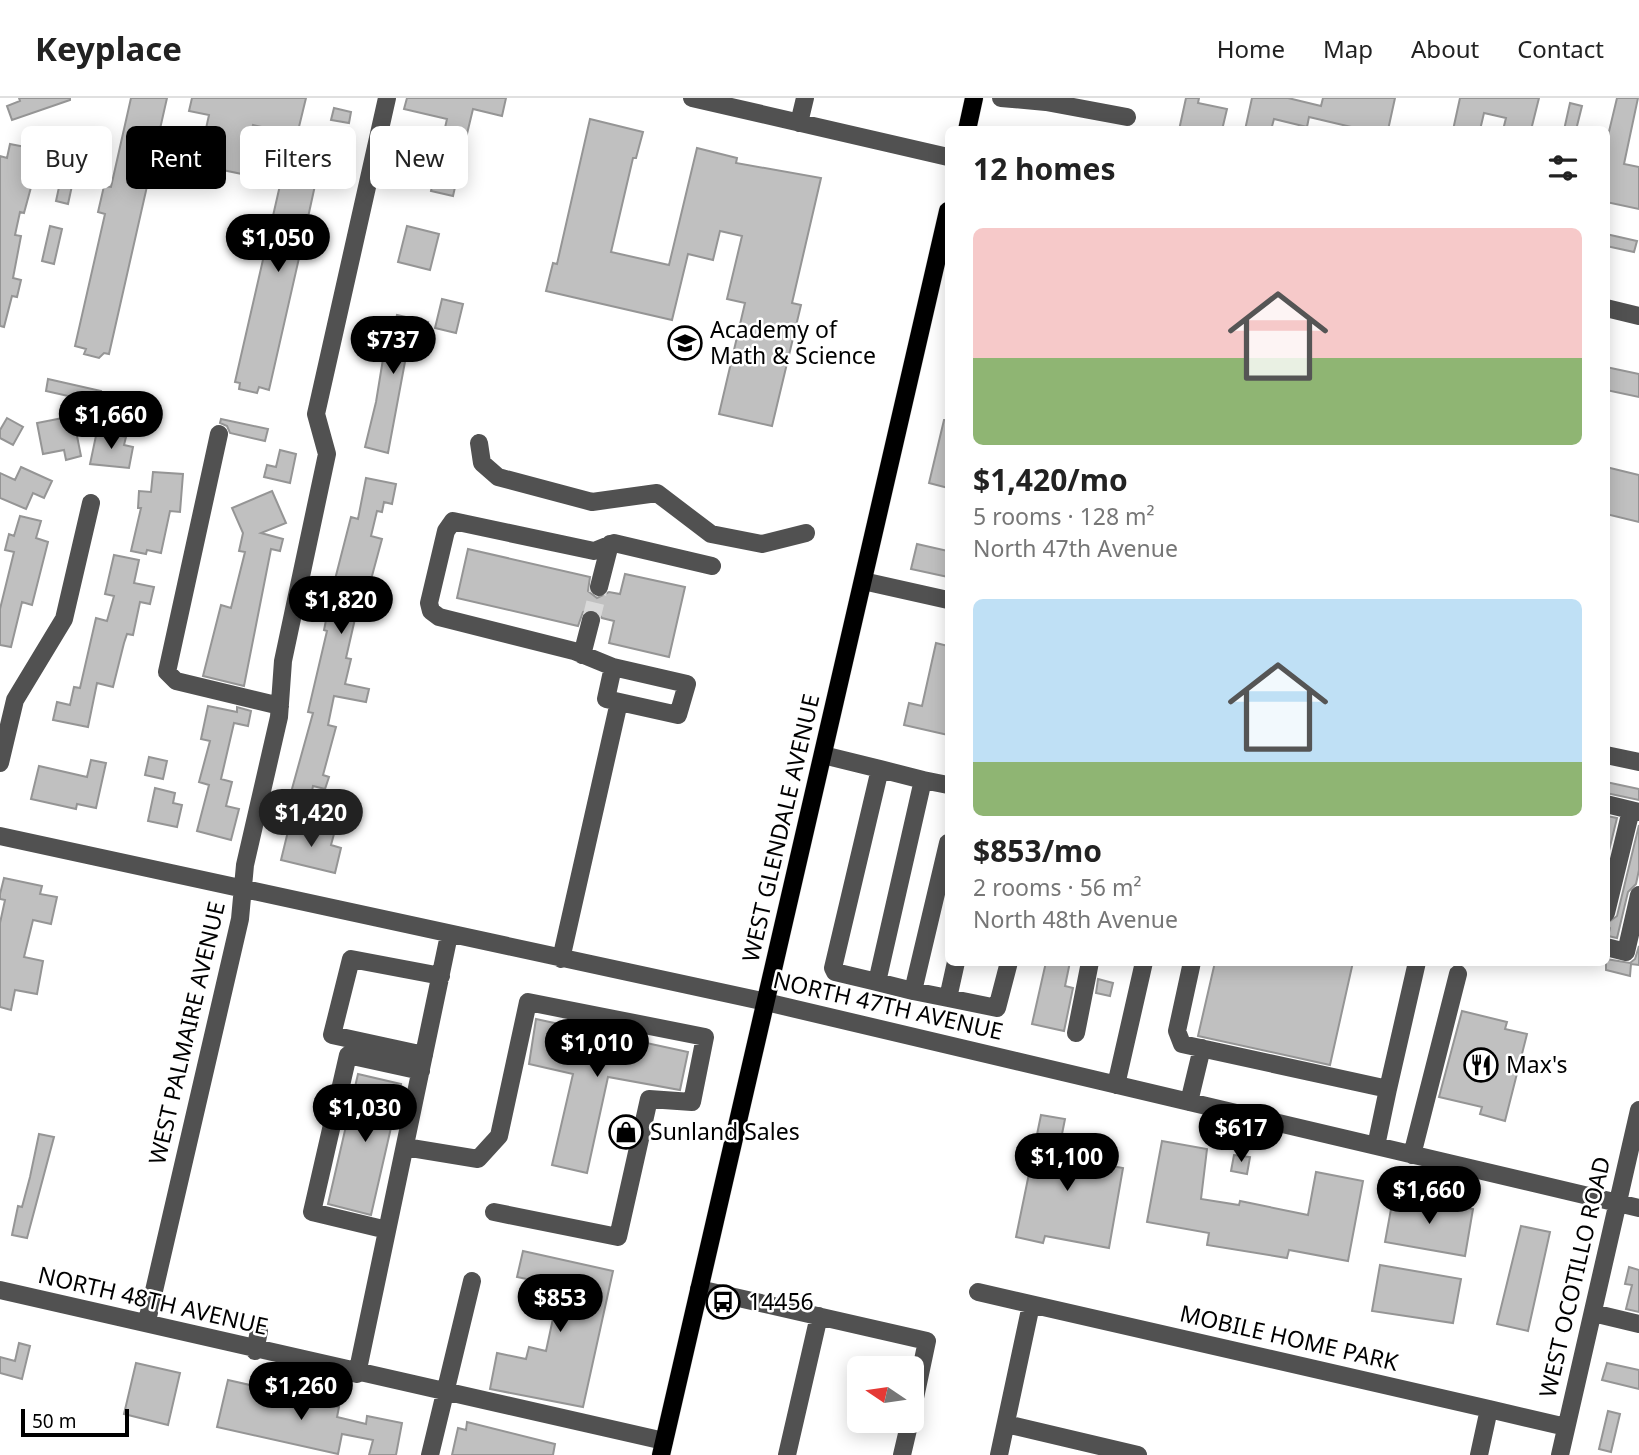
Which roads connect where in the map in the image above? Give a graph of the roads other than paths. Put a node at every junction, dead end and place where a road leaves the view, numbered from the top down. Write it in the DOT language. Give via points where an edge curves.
graph roads {
  1 [pos="387,98"];
  2 [pos="692,98"];
  3 [pos="805,98"];
  4 [pos="974,98"];
  5 [pos="1001,98"];
  6 [pos="1128,117"];
  7 [pos="799,123"];
  8 [pos="968,126"];
  9 [pos="945,156"];
  10 [pos="945,240"];
  11 [pos="943,259"];
  12 [pos="1610,309"];
  13 [pos="1639,316"];
  14 [pos="219,435"];
  15 [pos="479,443"];
  16 [pos="92,503"];
  17 [pos="806,533"];
  18 [pos="610,544"];
  19 [pos="712,566"];
  20 [pos="863,581"];
  21 [pos="599,587"];
  22 [pos="945,599"];
  23 [pos="591,620"];
  24 [pos="582,655"];
  25 [pos="613,667"];
  26 [pos="620,702"];
  27 [pos="280,706"];
  28 [pos="823,755"];
  29 [pos="1610,756"];
  30 [pos="1639,762"];
  31 [pos="0,763"];
  32 [pos="880,769"];
  33 [pos="923,779"];
  34 [pos="945,784"];
  35 [pos="1610,805"];
  36 [pos="1635,811"];
  37 [pos="0,836"];
  38 [pos="945,856"];
  39 [pos="243,889"];
  40 [pos="1639,895"];
  41 [pos="1610,899"];
  42 [pos="449,935"];
  43 [pos="1610,948"];
  44 [pos="561,959"];
  45 [pos="955,966"];
  46 [pos="1008,966"];
  47 [pos="1089,966"];
  48 [pos="1143,966"];
  49 [pos="1191,966"];
  50 [pos="1416,966"];
  51 [pos="1458,974"];
  52 [pos="441,976"];
  53 [pos="877,982"];
  54 [pos="913,991"];
  55 [pos="948,998"];
  56 [pos="766,1002"];
  57 [pos="1076,1032"];
  58 [pos="1202,1048"];
  59 [pos="423,1063"];
  60 [pos="1116,1085"];
  61 [pos="1388,1089"];
  62 [pos="1189,1102"];
  63 [pos="1639,1110"];
  64 [pos="1376,1146"];
  65 [pos="405,1147"];
  66 [pos="1412,1155"];
  67 [pos="1618,1203"];
  68 [pos="1639,1208"];
  69 [pos="494,1212"];
  70 [pos="387,1230"];
  71 [pos="472,1281"];
  72 [pos="699,1289"];
  73 [pos="0,1290"];
  74 [pos="978,1292"];
  75 [pos="1031,1305"];
  76 [pos="1592,1312"];
  77 [pos="819,1316"];
  78 [pos="147,1321"];
  79 [pos="1639,1324"];
  80 [pos="259,1331"];
  81 [pos="255,1351"];
  82 [pos="924,1356"];
  83 [pos="357,1374"];
  84 [pos="444,1393"];
  85 [pos="1489,1409"];
  86 [pos="1006,1424"];
  87 [pos="1566,1427"];
  88 [pos="907,1433"];
  89 [pos="663,1448"];
  90 [pos="430,1455"];
  91 [pos="786,1455"];
  92 [pos="902,1455"];
  93 [pos="999,1455"];
  94 [pos="1138,1455"];
  95 [pos="1479,1455"];
  96 [pos="1560,1455"];
  1 -- 27 [label="street, WEST PALMAIRE AVENUE" via="316,414 327,454 283,661"];
  2 -- 7 [label="street"];
  3 -- 7 [label="street"];
  4 -- 8 [label="main road"];
  5 -- 6 [label="street"];
  7 -- 9 [label="street"];
  10 -- 11 [label="main road, WEST GLENDALE AVENUE"];
  11 -- 20 [label="main road, WEST GLENDALE AVENUE"];
  12 -- 13 [label="street"];
  14 -- 27 [label="street" via="167,672 176,681"];
  15 -- 17 [label="street" via="482,463 499,477 592,502 657,492 711,534 762,544"];
  16 -- 31 [label="street" via="64,619 15,700"];
  18 -- 19 [label="street"];
  18 -- 21 [label="street"];
  18 -- 24 [label="street" via="594,551 453,521 446,531 431,611 439,617"];
  20 -- 22 [label="street"];
  20 -- 28 [label="main road, WEST GLENDALE AVENUE"];
  23 -- 24 [label="street"];
  24 -- 25 [label="street"];
  25 -- 26 [label="street" via="606,699"];
  25 -- 26 [label="street" via="687,684 678,715"];
  26 -- 44 [label="street"];
  27 -- 39 [label="street, WEST PALMAIRE AVENUE"];
  28 -- 32 [label="street"];
  28 -- 56 [label="main road, WEST GLENDALE AVENUE"];
  29 -- 30 [label="street"];
  32 -- 33 [label="street"];
  32 -- 53 [label="street" via="833,971"];
  33 -- 34 [label="street"];
  33 -- 53 [label="street"];
  35 -- 36 [label="street"];
  36 -- 41 [label="street"];
  37 -- 39 [label="street, NORTH 47TH AVENUE"];
  38 -- 54 [label="street"];
  39 -- 42 [label="street, NORTH 47TH AVENUE"];
  39 -- 78 [label="street, WEST PALMAIRE AVENUE" via="240,919"];
  40 -- 43 [label="street" via="1626,952"];
  42 -- 44 [label="street, NORTH 47TH AVENUE"];
  42 -- 52 [label="street"];
  44 -- 56 [label="street, NORTH 47TH AVENUE"];
  45 -- 55 [label="street"];
  46 -- 55 [label="street" via="997,1008"];
  47 -- 57 [label="street"];
  48 -- 60 [label="street"];
  49 -- 58 [label="street" via="1177,1031 1182,1044"];
  50 -- 61 [label="street"];
  51 -- 66 [label="street"];
  52 -- 59 [label="street"];
  52 -- 59 [label="street" via="351,959 332,1035"];
  53 -- 54 [label="street"];
  54 -- 55 [label="street"];
  56 -- 60 [label="street, NORTH 47TH AVENUE"];
  56 -- 72 [label="main road, WEST GLENDALE AVENUE"];
  58 -- 61 [label="street"];
  58 -- 62 [label="street"];
  59 -- 65 [label="street"];
  59 -- 70 [label="street" via="348,1055 312,1212"];
  60 -- 62 [label="street, NORTH 47TH AVENUE"];
  61 -- 64 [label="street"];
  62 -- 64 [label="street, NORTH 47TH AVENUE"];
  63 -- 67 [label="street, WEST OCOTILLO ROAD"];
  64 -- 66 [label="street, NORTH 47TH AVENUE"];
  65 -- 69 [label="street" via="478,1159 499,1136 528,1002 705,1037 692,1102 649,1099 618,1237"];
  65 -- 70 [label="street"];
  66 -- 67 [label="street, NORTH 47TH AVENUE"];
  67 -- 68 [label="street, NORTH 47TH AVENUE"];
  67 -- 76 [label="street, WEST OCOTILLO ROAD"];
  70 -- 83 [label="street"];
  71 -- 84 [label="street"];
  72 -- 77 [label="street"];
  72 -- 89 [label="main road, WEST GLENDALE AVENUE"];
  73 -- 78 [label="street, NORTH 48TH AVENUE"];
  74 -- 75 [label="street, MOBILE HOME PARK"];
  75 -- 85 [label="street, MOBILE HOME PARK"];
  75 -- 86 [label="street"];
  76 -- 79 [label="street"];
  76 -- 87 [label="street, WEST OCOTILLO ROAD"];
  77 -- 82 [label="street" via="927,1341"];
  77 -- 91 [label="street"];
  78 -- 81 [label="street, NORTH 48TH AVENUE" via="169,1331"];
  80 -- 81 [label="street"];
  81 -- 83 [label="street, NORTH 48TH AVENUE"];
  83 -- 84 [label="street, NORTH 48TH AVENUE"];
  84 -- 89 [label="street, NORTH 48TH AVENUE"];
  84 -- 90 [label="street"];
  85 -- 87 [label="street, MOBILE HOME PARK"];
  85 -- 95 [label="street"];
  86 -- 93 [label="street"];
  86 -- 94 [label="street"];
  87 -- 96 [label="street, WEST OCOTILLO ROAD"];
  88 -- 92 [label="street"];
}
